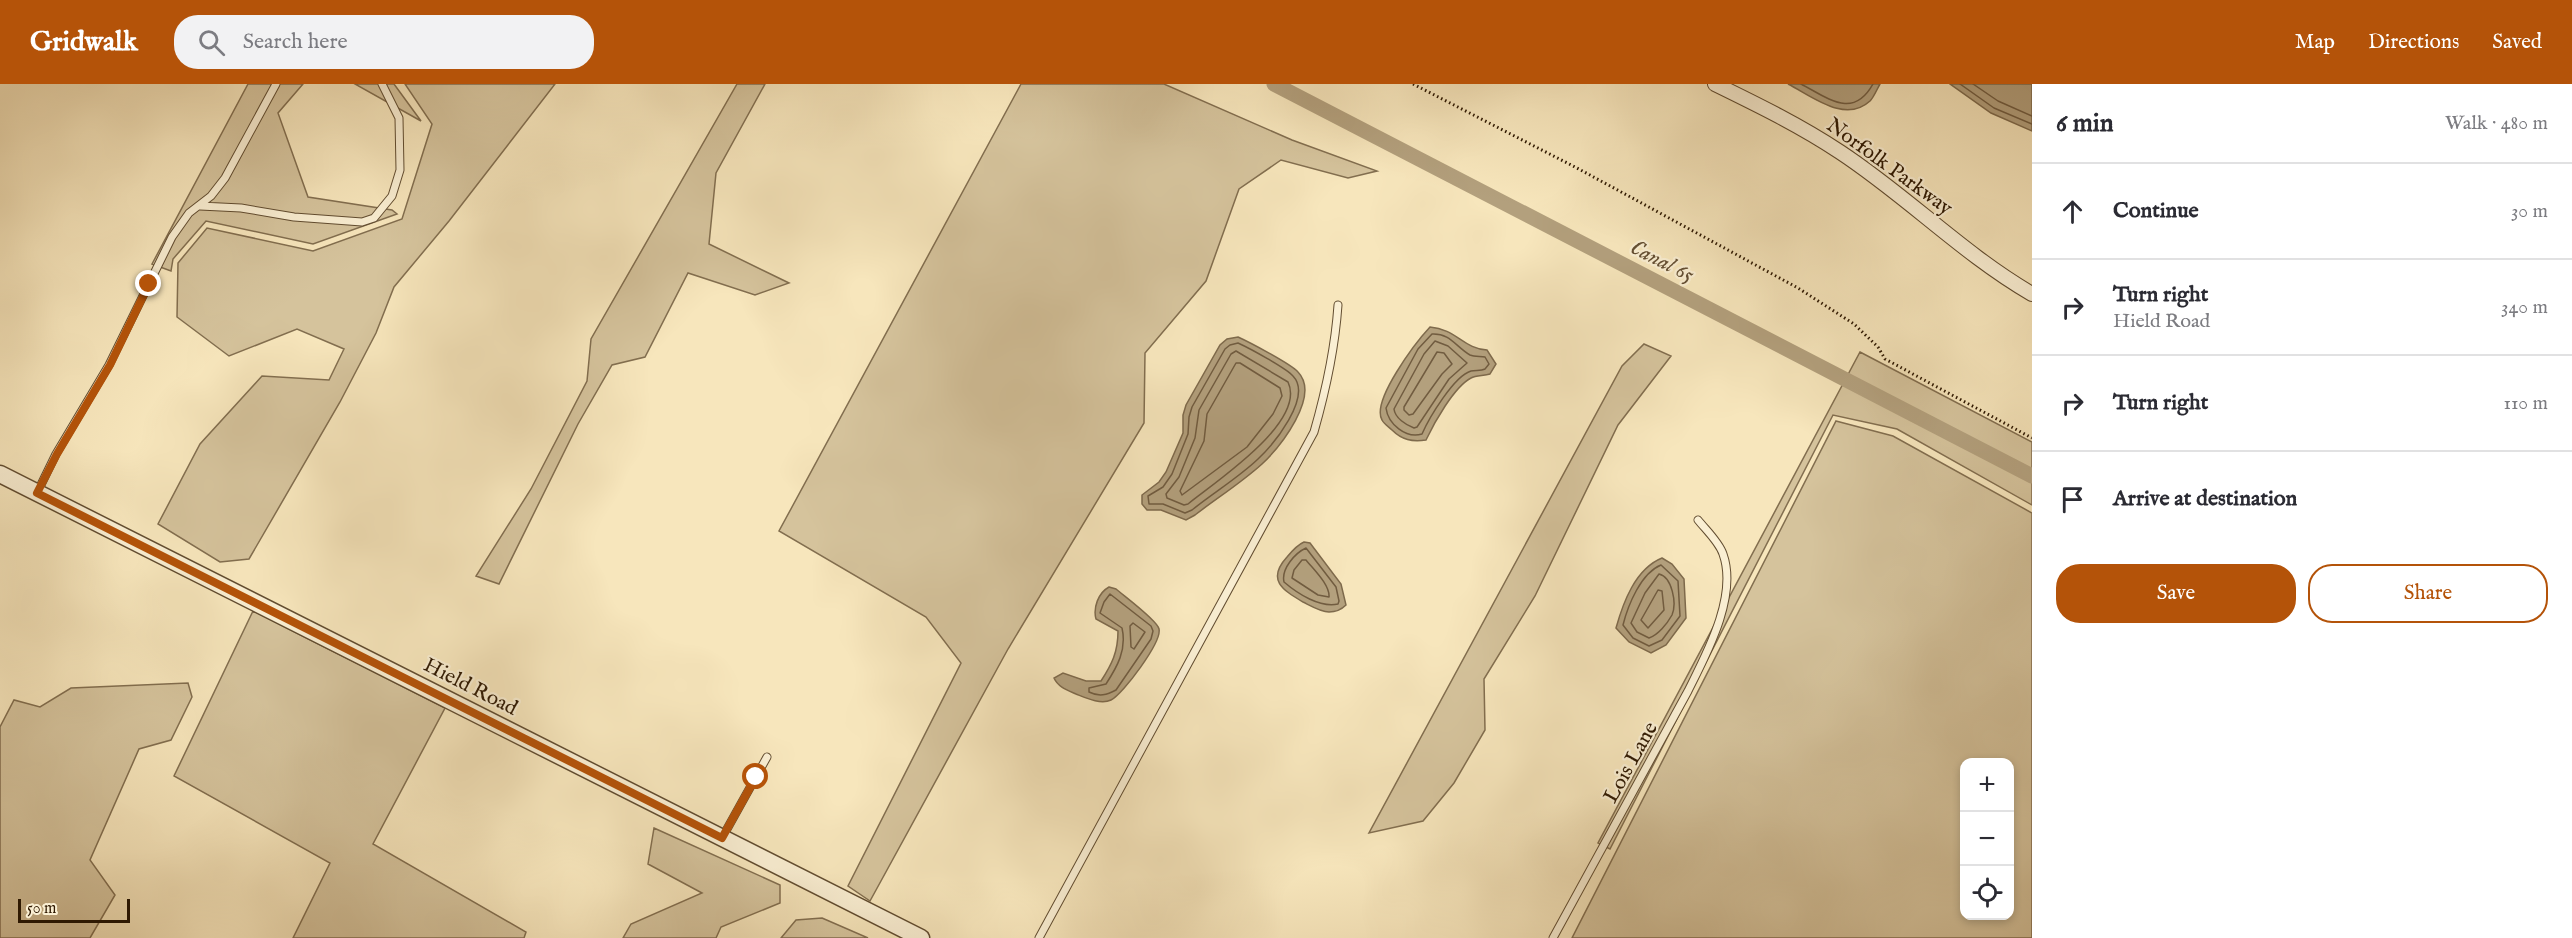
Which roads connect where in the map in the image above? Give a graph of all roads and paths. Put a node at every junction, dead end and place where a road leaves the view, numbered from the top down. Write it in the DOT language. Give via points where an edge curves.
graph roads {
  1 [pos="276,84"];
  2 [pos="382,84"];
  3 [pos="1413,84"];
  4 [pos="1715,84"];
  5 [pos="200,206"];
  6 [pos="2032,294"];
  7 [pos="1338,305"];
  8 [pos="2032,438"];
  9 [pos="0,474"];
  10 [pos="37,493"];
  11 [pos="1698,520"];
  12 [pos="767,757"];
  13 [pos="722,838"];
  14 [pos="921,938"];
  15 [pos="1039,938"];
  16 [pos="1553,938"];
  1 -- 5 [label="lane" via="225,178"];
  2 -- 5 [label="lane" via="399,118 400,170 392,196 374,218 362,222 304,218"];
  3 -- 8 [label="path" via="1587,173 1797,288 1854,324 1878,346 1885,360"];
  4 -- 6 [label="street, Norfolk Parkway" via="1841,152 1999,275"];
  5 -- 10 [label="lane" via="189,213 172,237 110,365"];
  7 -- 15 [label="lane" via="1336,339 1314,432"];
  9 -- 10 [label="street, Hield Road"];
  10 -- 13 [label="street, Hield Road"];
  11 -- 16 [label="lane, Lois Lane" via="1722,551 1728,574 1707,652"];
  12 -- 13 [label="lane"];
  13 -- 14 [label="street, Hield Road"];
}
